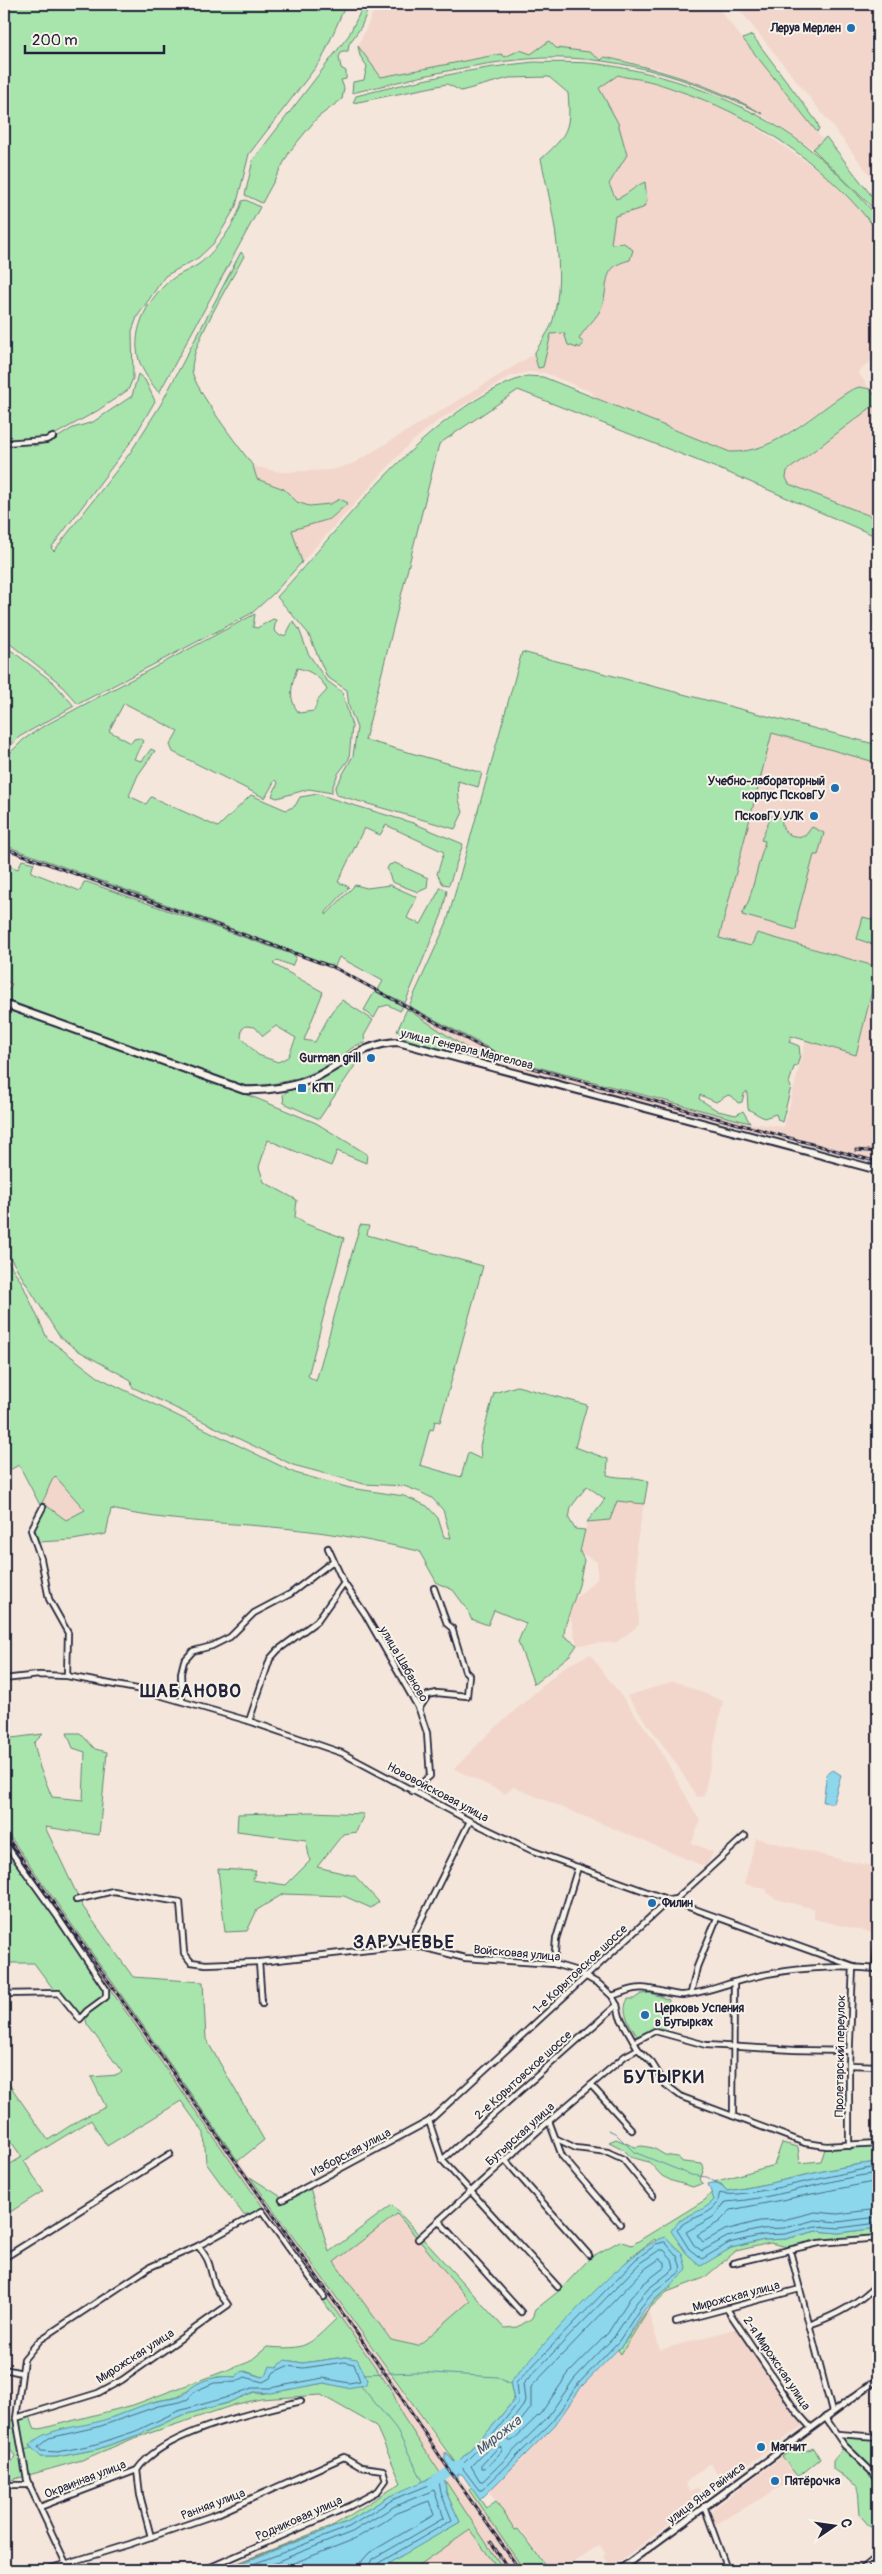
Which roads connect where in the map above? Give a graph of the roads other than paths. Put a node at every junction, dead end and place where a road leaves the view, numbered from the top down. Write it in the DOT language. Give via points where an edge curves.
graph roads {
  1 [pos="53,437"];
  2 [pos="4,442"];
  3 [pos="4,1004"];
  4 [pos="878,1170"];
  5 [pos="43,1507"];
  6 [pos="328,1548"];
  7 [pos="333,1561"];
  8 [pos="344,1583"];
  9 [pos="434,1588"];
  10 [pos="67,1676"];
  11 [pos="4,1679"];
  12 [pos="182,1702"];
  13 [pos="419,1709"];
  14 [pos="249,1721"];
  15 [pos="412,1791"];
  16 [pos="470,1821"];
  17 [pos="745,1836"];
  18 [pos="4,1842"];
  19 [pos="578,1868"];
  20 [pos="76,1900"];
  21 [pos="669,1900"];
  22 [pos="717,1918"];
  23 [pos="878,1938"];
  24 [pos="414,1945"];
  25 [pos="259,1962"];
  26 [pos="554,1964"];
  27 [pos="853,1966"];
  28 [pos="876,1969"];
  29 [pos="587,1977"];
  30 [pos="734,1982"];
  31 [pos="691,1993"];
  32 [pos="4,1994"];
  33 [pos="612,1996"];
  34 [pos="262,2004"];
  35 [pos="617,2005"];
  36 [pos="634,2042"];
  37 [pos="733,2047"];
  38 [pos="638,2049"];
  39 [pos="849,2051"];
  40 [pos="849,2065"];
  41 [pos="878,2066"];
  42 [pos="591,2085"];
  43 [pos="733,2116"];
  44 [pos="430,2121"];
  45 [pos="548,2121"];
  46 [pos="632,2130"];
  47 [pos="557,2139"];
  48 [pos="878,2143"];
  49 [pos="849,2146"];
  50 [pos="170,2154"];
  51 [pos="442,2160"];
  52 [pos="506,2160"];
  53 [pos="471,2191"];
  54 [pos="653,2196"];
  55 [pos="282,2200"];
  56 [pos="438,2220"];
  57 [pos="620,2224"];
  58 [pos="878,2238"];
  59 [pos="418,2239"];
  60 [pos="198,2246"];
  61 [pos="790,2252"];
  62 [pos="590,2255"];
  63 [pos="4,2258"];
  64 [pos="733,2263"];
  65 [pos="878,2284"];
  66 [pos="558,2287"];
  67 [pos="800,2289"];
  68 [pos="324,2297"];
  69 [pos="727,2309"];
  70 [pos="520,2312"];
  71 [pos="676,2322"];
  72 [pos="809,2325"];
  73 [pos="4,2369"];
  74 [pos="22,2373"];
  75 [pos="878,2379"];
  76 [pos="301,2401"];
  77 [pos="832,2412"];
  78 [pos="825,2417"];
  79 [pos="16,2418"];
  80 [pos="811,2428"];
  81 [pos="838,2434"];
  82 [pos="878,2437"];
  83 [pos="137,2470"];
  84 [pos="383,2470"];
  85 [pos="878,2482"];
  86 [pos="4,2485"];
  87 [pos="30,2485"];
  88 [pos="704,2506"];
  89 [pos="40,2507"];
  90 [pos="151,2537"];
  91 [pos="878,2556"];
  92 [pos="65,2563"];
  93 [pos="725,2564"];
  94 [pos="45,2570"];
  95 [pos="69,2570"];
  96 [pos="204,2570"];
  97 [pos="619,2570"];
  98 [pos="861,2570"];
  1 -- 2 [label="street"];
  3 -- 4 [label="main road, улица Генерала Маргелова" via="244,1090 266,1090 296,1083 372,1046 398,1042"];
  5 -- 10 [label="street" via="31,1530 49,1599 68,1634"];
  6 -- 7 [label="street, улица Шабаново"];
  7 -- 8 [label="street, улица Шабаново"];
  7 -- 12 [label="street" via="290,1594 254,1613 230,1637 193,1651 181,1672"];
  8 -- 13 [label="street, улица Шабаново"];
  8 -- 14 [label="street" via="318,1621 278,1650 270,1660"];
  9 -- 13 [label="street" via="469,1675 467,1696 428,1695"];
  10 -- 11 [label="street, Нововойсковая улица"];
  10 -- 12 [label="street, Нововойсковая улица" via="142,1690"];
  12 -- 14 [label="street, Нововойсковая улица"];
  13 -- 15 [label="street, улица Шабаново" via="427,1733 430,1776"];
  14 -- 15 [label="street, Нововойсковая улица" via="342,1753"];
  15 -- 16 [label="street, Нововойсковая улица"];
  16 -- 19 [label="street, Нововойсковая улица"];
  16 -- 24 [label="street" via="414,1934"];
  17 -- 21 [label="street, 1-е Корытовское шоссе" via="676,1899"];
  18 -- 32 [label="street" via="58,1916 106,1989 106,1997 80,2019 59,1993"];
  19 -- 21 [label="street, Нововойсковая улица"];
  19 -- 26 [label="street" via="556,1939"];
  20 -- 25 [label="street, Войсковая улица" via="112,1891 180,1902 184,1953 190,1962"];
  21 -- 22 [label="street, Нововойсковая улица"];
  21 -- 29 [label="street, 1-е Корытовское шоссе"];
  22 -- 27 [label="street, Нововойсковая улица"];
  22 -- 31 [label="street" via="696,1967"];
  23 -- 28 [label="street"];
  24 -- 25 [label="street, Войсковая улица"];
  24 -- 26 [label="street, Войсковая улица" via="465,1958"];
  25 -- 34 [label="street"];
  26 -- 29 [label="street, Войсковая улица"];
  27 -- 28 [label="street"];
  27 -- 30 [label="street" via="774,1973"];
  27 -- 39 [label="street, Пролетарский переулок"];
  29 -- 33 [label="street, Войсковая улица"];
  29 -- 44 [label="street, 1-е Корытовское шоссе"];
  30 -- 31 [label="street"];
  30 -- 37 [label="street"];
  31 -- 33 [label="street" via="673,1994 647,1988"];
  33 -- 35 [label="street"];
  35 -- 36 [label="street"];
  35 -- 51 [label="street, 2-е Корытовское шоссе"];
  36 -- 37 [label="street" via="655,2031 706,2045"];
  36 -- 38 [label="street"];
  37 -- 39 [label="street"];
  37 -- 43 [label="street"];
  38 -- 42 [label="street, Бутырская улица"];
  38 -- 43 [label="street" via="652,2063 664,2084 682,2097"];
  39 -- 40 [label="street, Пролетарский переулок"];
  40 -- 41 [label="street"];
  40 -- 49 [label="street, Пролетарский переулок"];
  42 -- 45 [label="street, Бутырская улица"];
  42 -- 46 [label="street"];
  43 -- 49 [label="street" via="805,2143"];
  44 -- 51 [label="street"];
  44 -- 55 [label="street, Изборская улица"];
  45 -- 47 [label="street"];
  45 -- 52 [label="street, Бутырская улица"];
  47 -- 54 [label="street" via="576,2148 608,2152 624,2160"];
  47 -- 57 [label="street" via="562,2156"];
  48 -- 49 [label="street"];
  50 -- 63 [label="street"];
  51 -- 53 [label="street"];
  52 -- 53 [label="street, Бутырская улица"];
  52 -- 62 [label="street"];
  53 -- 56 [label="street, Бутырская улица"];
  53 -- 66 [label="street"];
  56 -- 59 [label="street, Бутырская улица"];
  56 -- 70 [label="street"];
  58 -- 61 [label="street" via="819,2243"];
  60 -- 68 [label="street" via="262,2211"];
  60 -- 74 [label="street" via="150,2267 40,2340 24,2359"];
  60 -- 79 [label="street, Мирожская улица" via="207,2257 215,2286 228,2305 98,2393"];
  61 -- 64 [label="street"];
  61 -- 67 [label="street, Мирожская улица"];
  65 -- 72 [label="street" via="860,2302"];
  67 -- 69 [label="street, Мирожская улица"];
  67 -- 72 [label="street, Мирожская улица"];
  69 -- 71 [label="street, Мирожская улица"];
  69 -- 80 [label="street, 2-я Мирожская улица"];
  72 -- 77 [label="street, Мирожская улица"];
  73 -- 74 [label="street"];
  74 -- 79 [label="street"];
  75 -- 77 [label="street, улица Яна Райниса"];
  76 -- 83 [label="street, Окраинная улица" via="239,2416 190,2433 158,2451"];
  77 -- 78 [label="street, улица Яна Райниса"];
  78 -- 80 [label="street, улица Яна Райниса"];
  78 -- 81 [label="street"];
  79 -- 87 [label="street"];
  80 -- 88 [label="street, улица Яна Райниса"];
  81 -- 82 [label="street"];
  81 -- 85 [label="street"];
  83 -- 89 [label="street, Окраинная улица"];
  83 -- 90 [label="street"];
  84 -- 90 [label="street, Ранняя улица" via="362,2466 344,2457 257,2498"];
  84 -- 96 [label="street, Родниковая улица" via="386,2480 378,2491"];
  86 -- 87 [label="street, Окраинная улица"];
  87 -- 89 [label="street"];
  88 -- 93 [label="street"];
  88 -- 97 [label="street, улица Яна Райниса"];
  89 -- 92 [label="street"];
  90 -- 92 [label="street, Ранняя улица"];
  91 -- 98 [label="street"];
  92 -- 94 [label="street, Ранняя улица"];
  92 -- 95 [label="street"];
}
